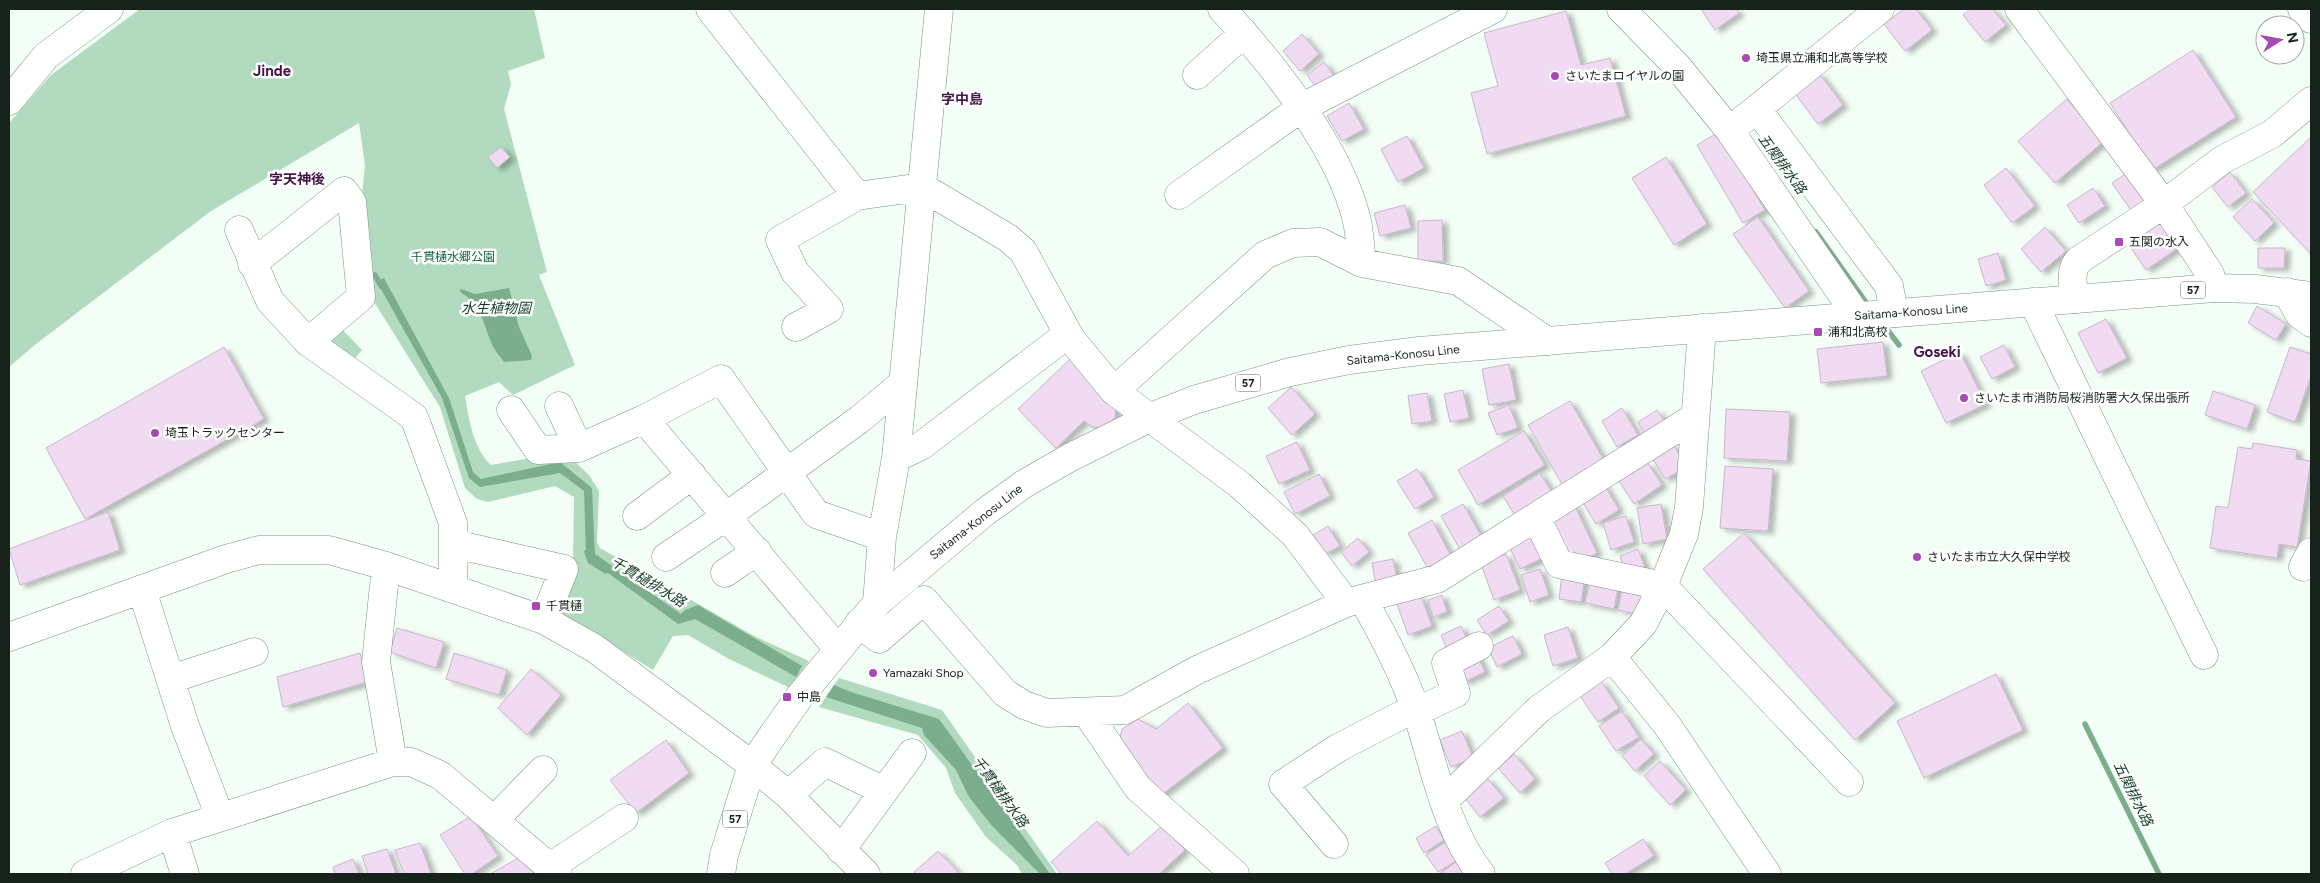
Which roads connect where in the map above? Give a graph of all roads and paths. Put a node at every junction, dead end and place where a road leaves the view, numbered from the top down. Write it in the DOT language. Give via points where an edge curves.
graph roads {
  1 [pos="109,9"];
  2 [pos="710,9"];
  3 [pos="939,9"];
  4 [pos="1222,9"];
  5 [pos="1493,9"];
  6 [pos="1621,9"];
  7 [pos="1880,9"];
  8 [pos="2020,9"];
  9 [pos="2302,9"];
  10 [pos="2311,19"];
  11 [pos="1244,33"];
  12 [pos="1197,75"];
  13 [pos="9,100"];
  14 [pos="2311,101"];
  15 [pos="1301,108"];
  16 [pos="1757,109"];
  17 [pos="1730,131"];
  18 [pos="922,187"];
  19 [pos="1179,194"];
  20 [pos="857,196"];
  21 [pos="2164,204"];
  22 [pos="239,230"];
  23 [pos="1362,263"];
  24 [pos="252,264"];
  25 [pos="2214,288"];
  26 [pos="2299,294"];
  27 [pos="2075,299"];
  28 [pos="2033,302"];
  29 [pos="1875,315"];
  30 [pos="2311,323"];
  31 [pos="796,327"];
  32 [pos="1702,328"];
  33 [pos="1068,334"];
  34 [pos="1547,341"];
  35 [pos="308,342"];
  36 [pos="903,383"];
  37 [pos="1114,391"];
  38 [pos="559,406"];
  39 [pos="511,410"];
  40 [pos="1151,417"];
  41 [pos="1695,417"];
  42 [pos="644,419"];
  43 [pos="579,448"];
  44 [pos="896,458"];
  45 [pos="786,471"];
  46 [pos="692,475"];
  47 [pos="637,516"];
  48 [pos="727,516"];
  49 [pos="1536,517"];
  50 [pos="882,538"];
  51 [pos="454,544"];
  52 [pos="757,552"];
  53 [pos="666,557"];
  54 [pos="386,566"];
  55 [pos="725,573"];
  56 [pos="1663,586"];
  57 [pos="452,588"];
  58 [pos="142,590"];
  59 [pos="1354,602"];
  60 [pos="878,603"];
  61 [pos="544,620"];
  62 [pos="859,623"];
  63 [pos="9,637"];
  64 [pos="1479,646"];
  65 [pos="254,652"];
  66 [pos="2204,655"];
  67 [pos="1612,657"];
  68 [pos="831,658"];
  69 [pos="171,679"];
  70 [pos="1416,710"];
  71 [pos="1086,712"];
  72 [pos="912,753"];
  73 [pos="393,762"];
  74 [pos="752,765"];
  75 [pos="543,770"];
  76 [pos="1849,782"];
  77 [pos="884,791"];
  78 [pos="788,794"];
  79 [pos="1444,801"];
  80 [pos="220,817"];
  81 [pos="624,818"];
  82 [pos="494,820"];
  83 [pos="172,833"];
  84 [pos="1334,844"];
  85 [pos="841,850"];
  86 [pos="554,871"];
  87 [pos="92,873"];
  88 [pos="185,874"];
  89 [pos="721,874"];
  90 [pos="866,874"];
  91 [pos="1236,874"];
  92 [pos="1482,874"];
  93 [pos="1767,874"];
  1 -- 13 [label="street" via="46,56"];
  2 -- 20 [label="street"];
  3 -- 18 [label="street"];
  4 -- 11 [label="street"];
  5 -- 15 [label="street"];
  6 -- 17 [label="street" via="1677,66"];
  7 -- 16 [label="street"];
  8 -- 21 [label="street"];
  9 -- 10 [label="street"];
  11 -- 12 [label="street"];
  11 -- 15 [label="street"];
  14 -- 21 [label="street" via="2272,134 2222,160"];
  15 -- 19 [label="street"];
  15 -- 23 [label="street" via="1333,157 1346,190 1357,221"];
  16 -- 17 [label="street"];
  16 -- 29 [label="street" via="1889,286"];
  17 -- 29 [label="street"];
  18 -- 20 [label="street"];
  18 -- 33 [label="street" via="1008,238 1023,251"];
  18 -- 36 [label="street"];
  20 -- 31 [label="street" via="780,240 795,272 829,309"];
  21 -- 25 [label="street" via="2210,274"];
  21 -- 27 [label="street" via="2075,264"];
  22 -- 24 [label="street"];
  23 -- 34 [label="street" via="1458,281"];
  23 -- 37 [label="street" via="1320,242 1293,244 1265,255"];
  24 -- 35 [label="street" via="270,301"];
  24 -- 35 [label="street" via="344,191 352,202 361,297"];
  25 -- 26 [label="street, Saitama-Konosu Line / 57"];
  25 -- 27 [label="street, Saitama-Konosu Line / 57"];
  26 -- 30 [label="street" via="2299,314"];
  27 -- 28 [label="street, Saitama-Konosu Line / 57"];
  28 -- 29 [label="street, Saitama-Konosu Line / 57"];
  28 -- 66 [label="street"];
  29 -- 32 [label="street, Saitama-Konosu Line / 57"];
  32 -- 34 [label="street, Saitama-Konosu Line / 57"];
  32 -- 41 [label="street"];
  33 -- 37 [label="street"];
  33 -- 44 [label="street" via="921,446"];
  34 -- 40 [label="street, Saitama-Konosu Line / 57" via="1349,360 1240,385"];
  35 -- 51 [label="street" via="414,417 453,523"];
  36 -- 44 [label="street"];
  36 -- 45 [label="street" via="860,419"];
  37 -- 40 [label="street"];
  38 -- 43 [label="street"];
  39 -- 43 [label="street" via="538,450"];
  40 -- 59 [label="street" via="1240,485 1295,535"];
  40 -- 60 [label="street, Saitama-Konosu Line / 57" via="1024,484 985,512"];
  41 -- 49 [label="street"];
  41 -- 56 [label="street" via="1689,507"];
  42 -- 43 [label="street"];
  42 -- 45 [label="street" via="721,379"];
  42 -- 46 [label="street"];
  44 -- 50 [label="street"];
  45 -- 48 [label="street"];
  45 -- 50 [label="street" via="816,514"];
  46 -- 47 [label="street"];
  46 -- 48 [label="street"];
  48 -- 52 [label="street"];
  48 -- 53 [label="street"];
  49 -- 56 [label="street" via="1559,564"];
  49 -- 59 [label="street" via="1437,579"];
  50 -- 60 [label="street"];
  51 -- 57 [label="street"];
  51 -- 61 [label="street" via="564,569"];
  52 -- 55 [label="street"];
  52 -- 68 [label="street"];
  54 -- 57 [label="street"];
  54 -- 58 [label="street" via="328,550 258,550"];
  54 -- 73 [label="street" via="376,662"];
  56 -- 67 [label="street" via="1643,624"];
  56 -- 76 [label="street"];
  57 -- 61 [label="street"];
  58 -- 63 [label="street"];
  58 -- 69 [label="street"];
  59 -- 70 [label="street" via="1389,646"];
  59 -- 71 [label="street" via="1198,670 1125,710"];
  60 -- 62 [label="street, Saitama-Konosu Line / 57"];
  61 -- 74 [label="street" via="594,648"];
  62 -- 68 [label="street, Saitama-Konosu Line / 57"];
  62 -- 71 [label="street" via="879,639 924,600 1005,693 1024,705 1047,713"];
  64 -- 70 [label="street" via="1446,663 1456,693"];
  65 -- 69 [label="street"];
  67 -- 79 [label="street" via="1539,708"];
  67 -- 93 [label="street" via="1667,725"];
  68 -- 74 [label="street, Saitama-Konosu Line / 57"];
  69 -- 80 [label="street" via="185,726"];
  70 -- 79 [label="street"];
  70 -- 84 [label="street" via="1338,748 1283,784"];
  71 -- 91 [label="street" via="1138,788"];
  72 -- 77 [label="street"];
  73 -- 80 [label="street"];
  73 -- 82 [label="street" via="412,762 440,775"];
  74 -- 78 [label="street"];
  74 -- 89 [label="street, Saitama-Konosu Line / 57"];
  75 -- 82 [label="street"];
  77 -- 78 [label="street" via="825,762"];
  77 -- 85 [label="street"];
  78 -- 85 [label="street"];
  79 -- 92 [label="street" via="1455,834"];
  80 -- 83 [label="street"];
  81 -- 86 [label="street"];
  82 -- 86 [label="street"];
  83 -- 87 [label="street"];
  83 -- 88 [label="street"];
  85 -- 90 [label="street"];
}
